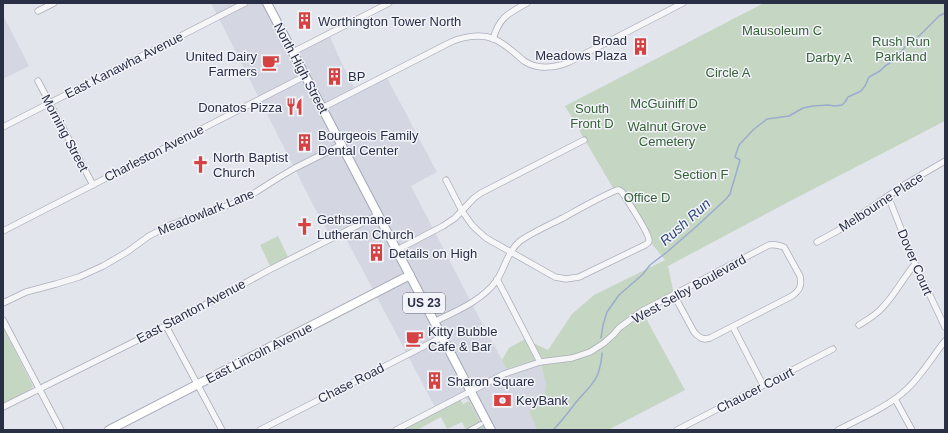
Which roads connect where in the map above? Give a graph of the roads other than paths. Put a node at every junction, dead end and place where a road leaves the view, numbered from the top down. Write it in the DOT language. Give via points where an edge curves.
graph roads {
  1 [pos="54,3"];
  2 [pos="245,3"];
  3 [pos="266,3"];
  4 [pos="389,3"];
  5 [pos="527,3"];
  6 [pos="682,3"];
  7 [pos="38,11"];
  8 [pos="493,39"];
  9 [pos="292,52"];
  10 [pos="305,76"];
  11 [pos="38,81"];
  12 [pos="50,103"];
  13 [pos="322,108"];
  14 [pos="3,127"];
  15 [pos="584,140"];
  16 [pos="342,145"];
  17 [pos="945,161"];
  18 [pos="446,180"];
  19 [pos="93,185"];
  20 [pos="888,196"];
  21 [pos="462,211"];
  22 [pos="378,215"];
  23 [pos="3,231"];
  24 [pos="817,242"];
  25 [pos="397,250"];
  26 [pos="511,252"];
  27 [pos="915,264"];
  28 [pos="410,275"];
  29 [pos="497,279"];
  30 [pos="674,295"];
  31 [pos="3,303"];
  32 [pos="3,320"];
  33 [pos="434,322"];
  34 [pos="859,325"];
  35 [pos="166,326"];
  36 [pos="733,327"];
  37 [pos="945,327"];
  38 [pos="442,337"];
  39 [pos="945,341"];
  40 [pos="833,349"];
  41 [pos="540,362"];
  42 [pos="197,384"];
  43 [pos="763,386"];
  44 [pos="39,388"];
  45 [pos="470,391"];
  46 [pos="895,399"];
  47 [pos="3,407"];
  48 [pos="481,424"];
  49 [pos="61,430"];
  50 [pos="109,430"];
  51 [pos="222,430"];
  52 [pos="260,430"];
  53 [pos="396,430"];
  54 [pos="470,430"];
  55 [pos="491,430"];
  56 [pos="677,430"];
  57 [pos="838,430"];
  58 [pos="912,430"];
  1 -- 7 [label="street"];
  2 -- 12 [label="street, East Kanawha Avenue"];
  3 -- 9 [label="main road, North High Street / US 23"];
  4 -- 9 [label="street"];
  5 -- 8 [label="street" via="503,19"];
  6 -- 8 [label="street" via="569,62 556,66 528,63"];
  8 -- 13 [label="street" via="476,37 452,42"];
  9 -- 10 [label="main road, North High Street / US 23"];
  10 -- 13 [label="main road, North High Street / US 23"];
  10 -- 19 [label="street, Charleston Avenue"];
  11 -- 12 [label="street, Morning Street"];
  12 -- 14 [label="street, East Kanawha Avenue"];
  12 -- 19 [label="street, Morning Street"];
  13 -- 16 [label="main road, North High Street / US 23"];
  15 -- 21 [label="street" via="481,193"];
  16 -- 22 [label="main road, North High Street / US 23"];
  16 -- 31 [label="street, Meadowlark Lane" via="295,168 235,203 177,223 149,236 103,266 79,277 26,292"];
  17 -- 20 [label="street, Melbourne Place"];
  18 -- 21 [label="street"];
  19 -- 23 [label="street, Charleston Avenue"];
  20 -- 24 [label="street, Melbourne Place"];
  20 -- 27 [label="street, Dover Court"];
  21 -- 25 [label="street" via="443,226"];
  21 -- 26 [label="street" via="486,238"];
  22 -- 25 [label="main road, North High Street / US 23"];
  22 -- 35 [label="street, East Stanton Avenue"];
  25 -- 28 [label="main road, North High Street / US 23"];
  26 -- 26 [label="street" via="527,237 617,190 622,192 647,233 649,241 572,278 555,277"];
  26 -- 29 [label="street"];
  27 -- 34 [label="street" via="883,307"];
  27 -- 37 [label="street, Dover Court"];
  28 -- 33 [label="main road, North High Street / US 23"];
  28 -- 42 [label="main road, East Lincoln Avenue"];
  29 -- 33 [label="street" via="477,299"];
  29 -- 41 [label="street"];
  30 -- 36 [label="street" via="697,336 710,338"];
  30 -- 36 [label="street, West Selby Boulevard" via="769,246 774,244 784,247 800,276 801,286 798,292"];
  30 -- 41 [label="street, West Selby Boulevard" via="642,311 590,352 572,358"];
  32 -- 44 [label="street"];
  33 -- 38 [label="main road, North High Street / US 23"];
  35 -- 42 [label="street"];
  35 -- 44 [label="street, East Stanton Avenue"];
  36 -- 43 [label="street"];
  38 -- 45 [label="main road, North High Street / US 23"];
  38 -- 52 [label="street, Chase Road"];
  39 -- 46 [label="street" via="922,374"];
  40 -- 43 [label="street, Chaucer Court"];
  41 -- 45 [label="street, West Selby Boulevard" via="504,374"];
  42 -- 50 [label="main road, East Lincoln Avenue"];
  42 -- 51 [label="street"];
  43 -- 56 [label="street, Chaucer Court"];
  44 -- 47 [label="street, East Stanton Avenue"];
  44 -- 49 [label="street"];
  45 -- 53 [label="street, West Selby Boulevard"];
  45 -- 55 [label="main road, North High Street / US 23"];
  46 -- 57 [label="street"];
  46 -- 58 [label="street"];
  48 -- 54 [label="street"];
}
